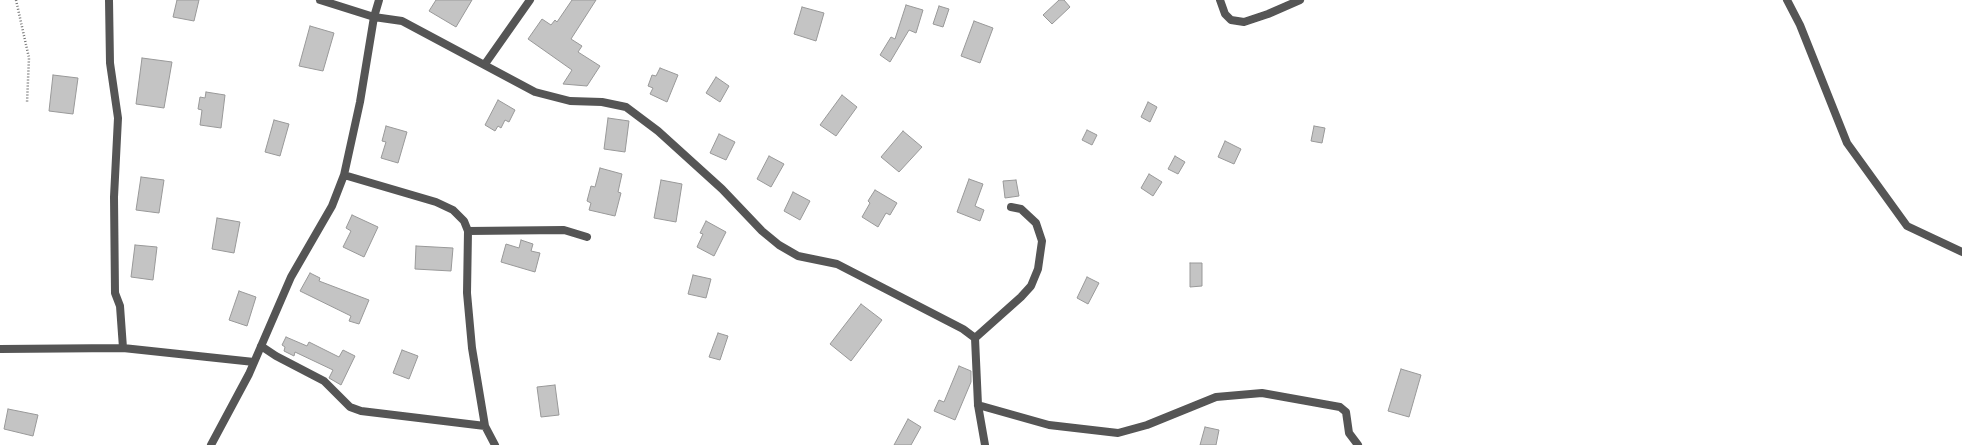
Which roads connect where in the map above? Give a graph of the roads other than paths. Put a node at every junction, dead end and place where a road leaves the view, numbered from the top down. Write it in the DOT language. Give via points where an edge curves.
graph roads {
  1 [pos="109,0"];
  2 [pos="320,0"];
  3 [pos="379,0"];
  4 [pos="530,0"];
  5 [pos="1220,0"];
  6 [pos="1300,0"];
  7 [pos="1787,0"];
  8 [pos="374,17"];
  9 [pos="485,64"];
  10 [pos="344,175"];
  11 [pos="1012,207"];
  12 [pos="468,232"];
  13 [pos="587,237"];
  14 [pos="1962,252"];
  15 [pos="975,338"];
  16 [pos="261,346"];
  17 [pos="123,348"];
  18 [pos="0,349"];
  19 [pos="254,362"];
  20 [pos="978,405"];
  21 [pos="485,426"];
  22 [pos="211,445"];
  23 [pos="495,445"];
  24 [pos="985,445"];
  25 [pos="1358,445"];
  1 -- 17 [label="street" via="110,63 118,118 114,197 114,293 120,306"];
  2 -- 8 [label="street"];
  3 -- 8 [label="street"];
  4 -- 9 [label="street"];
  5 -- 6 [label="street" via="1225,14 1231,20 1244,22"];
  7 -- 14 [label="street" via="1800,25 1847,143 1907,226"];
  8 -- 9 [label="street" via="402,21"];
  8 -- 10 [label="street" via="360,102"];
  9 -- 15 [label="street" via="535,92 570,102 602,102 626,107 658,131 779,245 798,256 837,264 963,329"];
  10 -- 12 [label="street" via="436,202 453,210 464,221"];
  10 -- 16 [label="street" via="332,206 291,277"];
  11 -- 15 [label="street" via="1021,209 1036,223 1042,241 1038,269 1031,286 1021,297"];
  12 -- 13 [label="street" via="564,230"];
  12 -- 21 [label="street" via="467,293 475,369"];
  15 -- 20 [label="street"];
  16 -- 19 [label="street"];
  16 -- 21 [label="street" via="324,381 350,407 361,411"];
  17 -- 18 [label="street"];
  17 -- 19 [label="street"];
  19 -- 22 [label="street"];
  20 -- 24 [label="street"];
  20 -- 25 [label="street" via="1049,425 1118,433 1147,425 1216,397 1262,393 1340,407 1346,412 1349,433"];
  21 -- 23 [label="street"];
}
